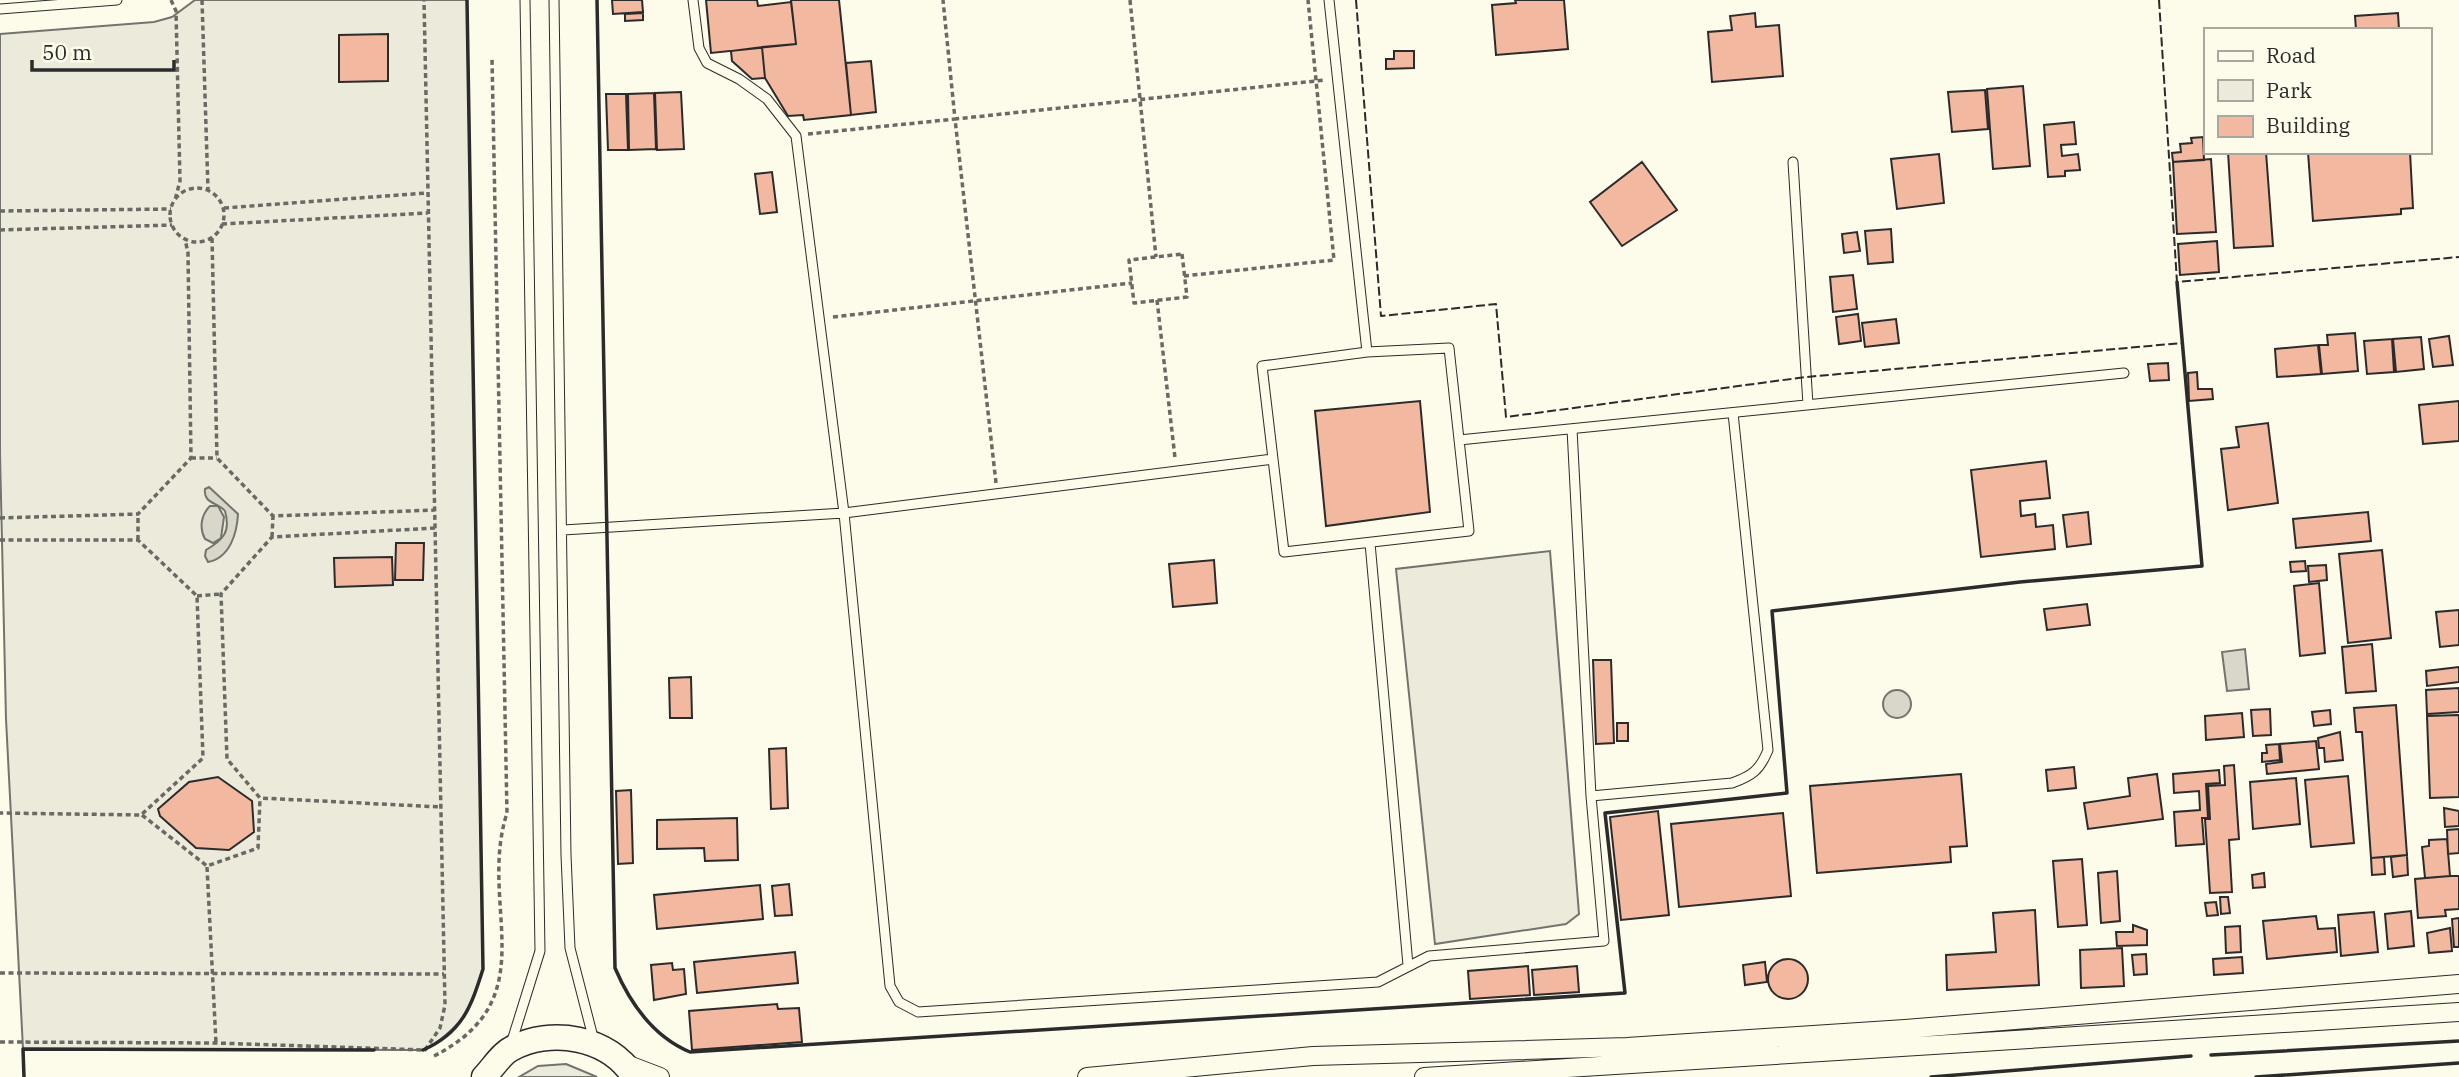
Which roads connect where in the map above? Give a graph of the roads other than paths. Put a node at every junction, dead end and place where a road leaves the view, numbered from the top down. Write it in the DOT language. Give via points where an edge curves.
graph roads {
  1 [pos="117,0"];
  2 [pos="525,0"];
  3 [pos="554,0"];
  4 [pos="693,0"];
  5 [pos="1329,0"];
  6 [pos="0,9"];
  7 [pos="1794,162"];
  8 [pos="1367,352"];
  9 [pos="2124,373"];
  10 [pos="1808,405"];
  11 [pos="1733,413"];
  12 [pos="1572,429"];
  13 [pos="1459,440"];
  14 [pos="1273,459"];
  15 [pos="844,513"];
  16 [pos="563,530"];
  17 [pos="1370,543"];
  18 [pos="1591,796"];
  19 [pos="1408,965"];
  20 [pos="2459,984"];
  21 [pos="2411,988"];
  22 [pos="2199,1005"];
  23 [pos="2459,1012"];
  24 [pos="2410,1015"];
  25 [pos="2200,1028"];
  26 [pos="595,1043"];
  27 [pos="509,1049"];
  28 [pos="1508,1051"];
  29 [pos="630,1071"];
  30 [pos="1507,1072"];
  31 [pos="484,1077"];
  32 [pos="660,1077"];
  33 [pos="1087,1077"];
  34 [pos="1424,1077"];
  1 -- 6 [label="lane"];
  2 -- 27 [label="lane" via="540,951"];
  3 -- 16 [label="lane"];
  4 -- 15 [label="lane" via="699,48 707,62 767,99 796,136"];
  5 -- 8 [label="lane"];
  7 -- 10 [label="lane"];
  8 -- 13 [label="lane" via="1449,348"];
  8 -- 14 [label="lane" via="1262,366"];
  9 -- 10 [label="lane"];
  10 -- 11 [label="lane"];
  11 -- 12 [label="lane"];
  11 -- 18 [label="lane" via="1768,750 1752,776 1732,783"];
  12 -- 13 [label="lane"];
  12 -- 18 [label="lane"];
  13 -- 17 [label="lane" via="1469,531"];
  14 -- 15 [label="lane"];
  14 -- 17 [label="lane" via="1284,552"];
  15 -- 16 [label="lane"];
  15 -- 19 [label="lane" via="890,986 899,1002 918,1012 1378,982"];
  16 -- 26 [label="lane" via="570,948"];
  17 -- 19 [label="lane"];
  18 -- 19 [label="lane" via="1604,941 1429,956"];
  20 -- 21 [label="street"];
  21 -- 22 [label="street"];
  21 -- 24 [label="street"];
  22 -- 25 [label="street"];
  22 -- 28 [label="street" via="1628,1047"];
  23 -- 24 [label="street"];
  24 -- 25 [label="street"];
  25 -- 30 [label="street"];
  26 -- 27 [label="street" via="551,1036"];
  26 -- 29 [label="street"];
  27 -- 31 [label="street"];
  28 -- 30 [label="street"];
  28 -- 33 [label="street" via="1313,1056"];
  29 -- 32 [label="street"];
  30 -- 34 [label="street"];
}
